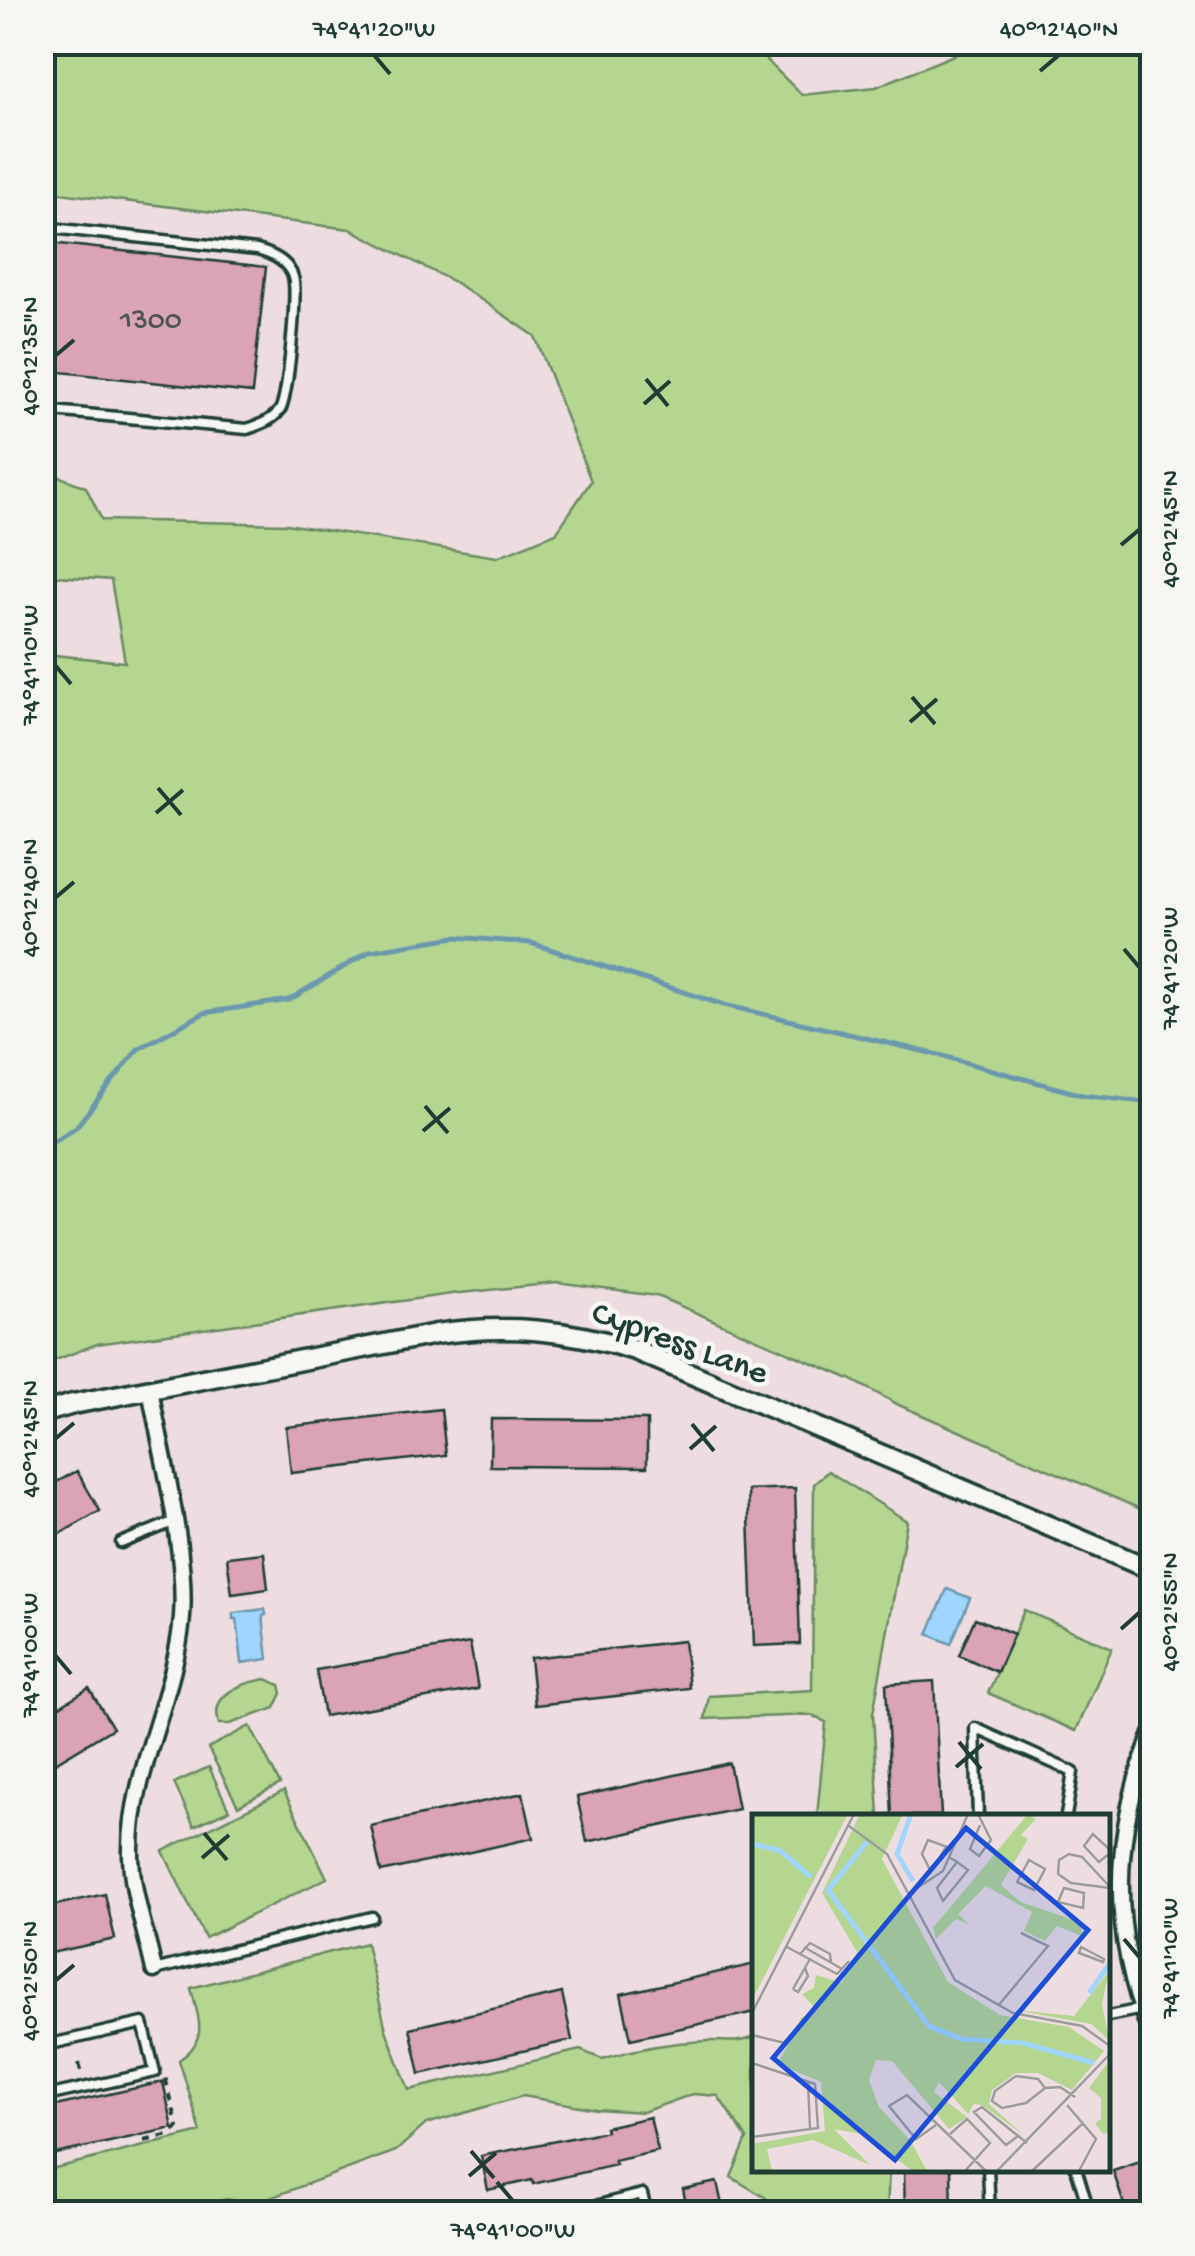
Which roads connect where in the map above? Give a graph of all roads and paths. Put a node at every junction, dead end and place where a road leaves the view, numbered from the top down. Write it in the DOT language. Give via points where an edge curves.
graph roads {
  1 [pos="824,42"];
  2 [pos="838,42"];
  3 [pos="42,227"];
  4 [pos="42,410"];
  5 [pos="150,1389"];
  6 [pos="42,1413"];
  7 [pos="174,1522"];
  8 [pos="121,1543"];
  9 [pos="1152,1570"];
  10 [pos="1152,1734"];
  11 [pos="978,1814"];
  12 [pos="1066,1814"];
  13 [pos="372,1917"];
  14 [pos="154,1970"];
  15 [pos="1142,2009"];
  16 [pos="1110,2016"];
  17 [pos="1152,2037"];
  18 [pos="42,2046"];
  19 [pos="154,2067"];
  20 [pos="42,2097"];
  21 [pos="144,2141"];
  22 [pos="53,2161"];
  23 [pos="42,2163"];
  24 [pos="988,2171"];
  25 [pos="1077,2171"];
  26 [pos="564,2214"];
  27 [pos="647,2214"];
  28 [pos="990,2214"];
  29 [pos="1090,2214"];
  1 -- 2 [label="lane"];
  3 -- 4 [label="lane" via="272,254 294,278 295,295 286,395 266,423 246,429"];
  5 -- 6 [label="street, Cypress Lane"];
  5 -- 7 [label="street"];
  5 -- 9 [label="street, Cypress Lane" via="474,1328 559,1331 634,1350"];
  7 -- 8 [label="lane"];
  7 -- 14 [label="street" via="182,1618 130,1849"];
  10 -- 15 [label="street" via="1136,1777 1120,1861 1123,1936"];
  11 -- 12 [label="lane" via="975,1728 1073,1772"];
  13 -- 14 [label="lane"];
  15 -- 16 [label="lane"];
  15 -- 17 [label="street"];
  18 -- 19 [label="lane" via="143,2023"];
  19 -- 20 [label="lane"];
  19 -- 21 [label="path" via="169,2084 178,2127"];
  22 -- 23 [label="path"];
  24 -- 28 [label="lane"];
  25 -- 29 [label="lane"];
  26 -- 27 [label="lane" via="642,2194"];
}
